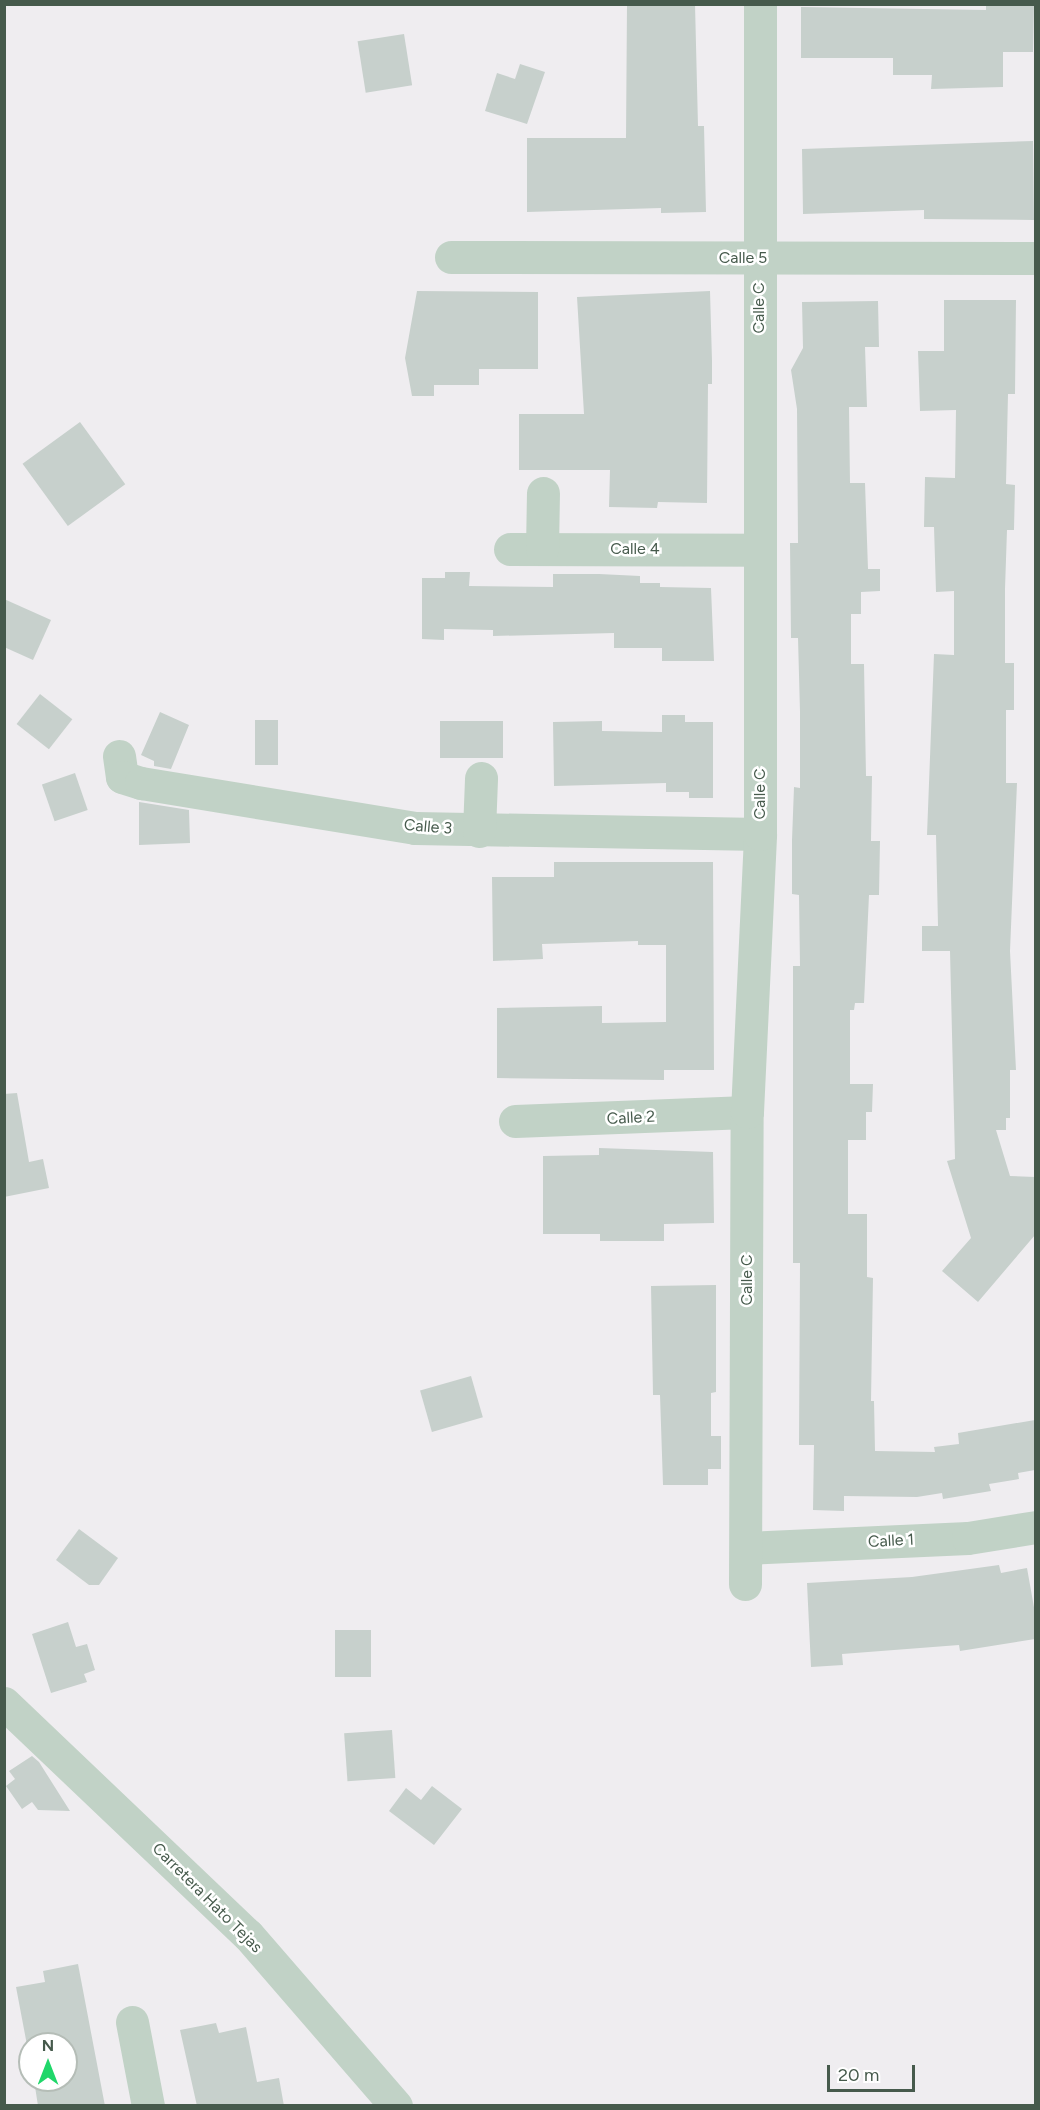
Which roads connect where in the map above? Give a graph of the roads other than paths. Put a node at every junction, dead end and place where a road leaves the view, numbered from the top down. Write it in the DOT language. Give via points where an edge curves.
graph roads {
  1 [pos="760,4"];
  2 [pos="450,257"];
  3 [pos="759,258"];
  4 [pos="1035,258"];
  5 [pos="543,493"];
  6 [pos="510,549"];
  7 [pos="542,549"];
  8 [pos="760,550"];
  9 [pos="119,756"];
  10 [pos="481,778"];
  11 [pos="479,831"];
  12 [pos="760,834"];
  13 [pos="747,1112"];
  14 [pos="515,1121"];
  15 [pos="1035,1527"];
  16 [pos="746,1548"];
  17 [pos="745,1584"];
  18 [pos="4,1702"];
  19 [pos="132,2022"];
  20 [pos="148,2106"];
  21 [pos="396,2106"];
  1 -- 3 [label="street, Calle C"];
  2 -- 3 [label="street, Calle 5"];
  3 -- 4 [label="street, Calle 5"];
  3 -- 8 [label="street, Calle C"];
  5 -- 7 [label="street"];
  6 -- 7 [label="street, Calle 4"];
  7 -- 8 [label="street, Calle 4"];
  8 -- 12 [label="street, Calle C"];
  9 -- 11 [label="street, Calle 3" via="122,777 141,783 415,828"];
  10 -- 11 [label="street"];
  11 -- 12 [label="street, Calle 3"];
  12 -- 13 [label="street, Calle C"];
  13 -- 14 [label="street, Calle 2"];
  13 -- 16 [label="street, Calle C"];
  15 -- 16 [label="street, Calle 1" via="968,1538"];
  16 -- 17 [label="street, Calle C"];
  18 -- 21 [label="street, Carretera Hato Tejas" via="248,1935"];
  19 -- 20 [label="street"];
}
